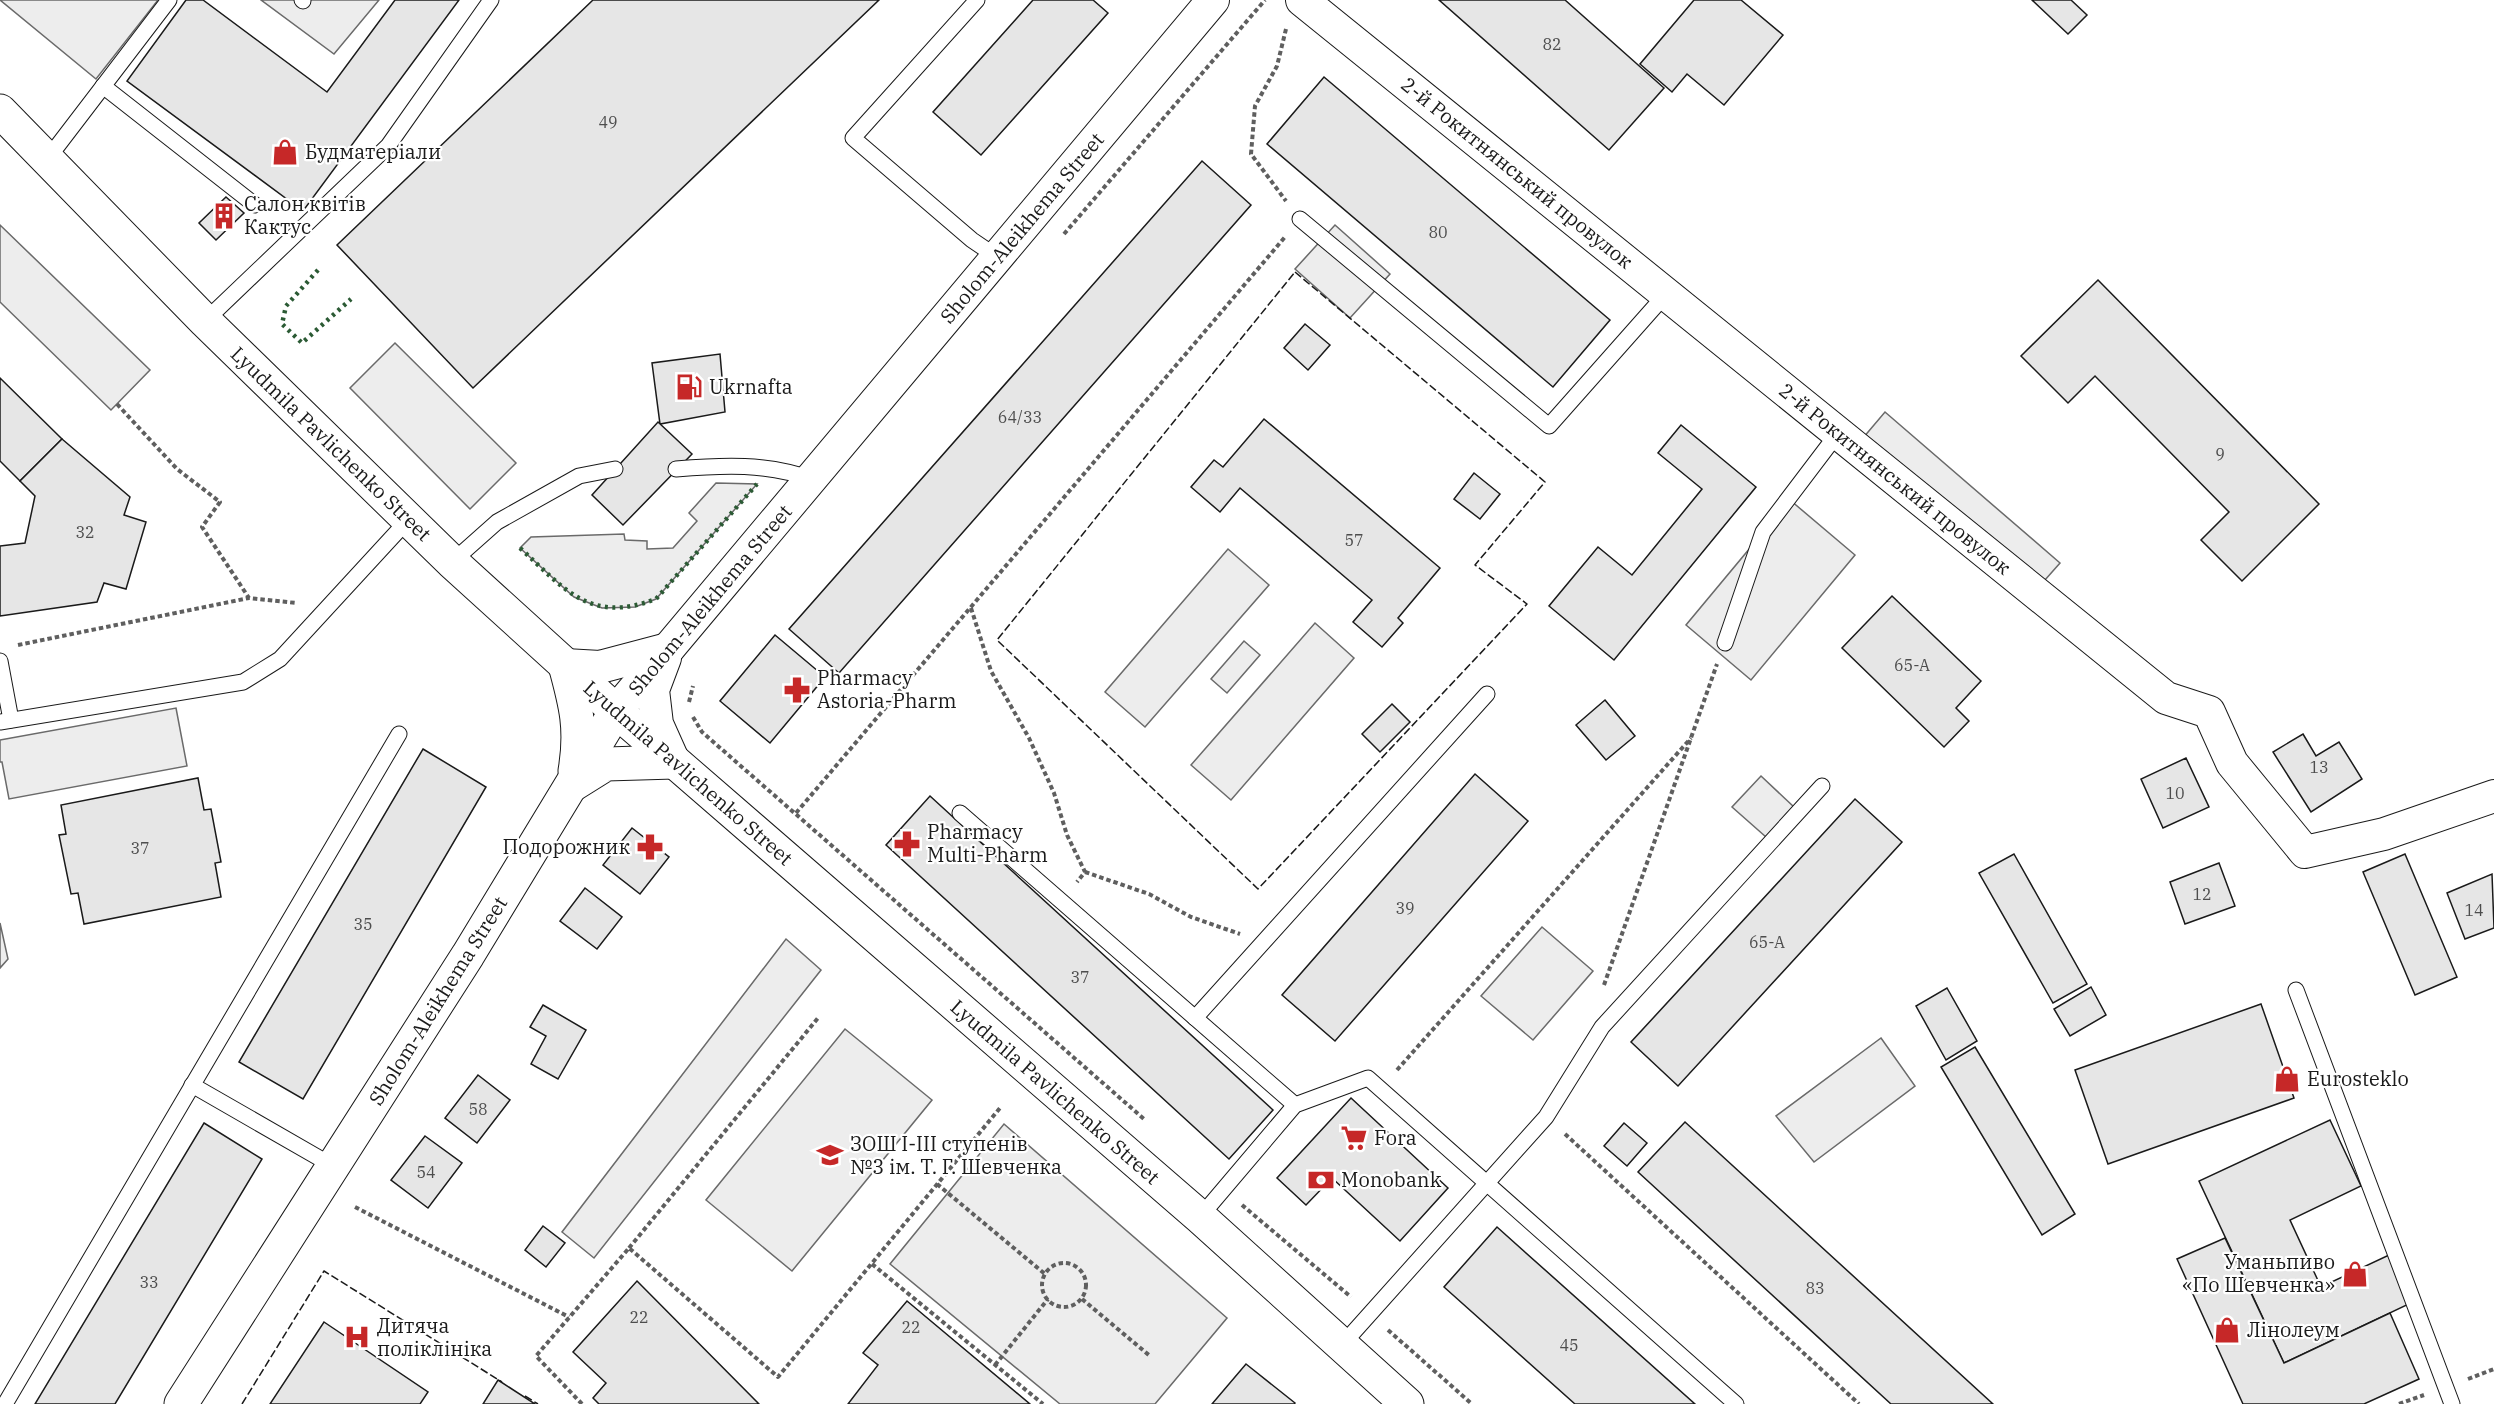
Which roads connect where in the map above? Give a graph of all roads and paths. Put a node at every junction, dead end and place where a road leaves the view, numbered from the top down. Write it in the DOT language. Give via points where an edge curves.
graph roads {
  1 [pos="169,0"];
  2 [pos="491,0"];
  3 [pos="977,0"];
  4 [pos="1214,0"];
  5 [pos="1295,11"];
  6 [pos="103,86"];
  7 [pos="0,111"];
  8 [pos="49,157"];
  9 [pos="255,205"];
  10 [pos="1300,219"];
  11 [pos="997,257"];
  12 [pos="1666,294"];
  13 [pos="205,321"];
  14 [pos="117,404"];
  15 [pos="1838,433"];
  16 [pos="615,469"];
  17 [pos="676,469"];
  18 [pos="812,478"];
  19 [pos="408,519"];
  20 [pos="452,562"];
  21 [pos="249,598"];
  22 [pos="328,607"];
  23 [pos="970,607"];
  24 [pos="1725,642"];
  25 [pos="11,646"];
  26 [pos="668,649"];
  27 [pos="0,661"];
  28 [pos="565,664"];
  29 [pos="694,677"];
  30 [pos="1487,694"];
  31 [pos="616,711"];
  32 [pos="6,721"];
  33 [pos="399,734"];
  34 [pos="1691,738"];
  35 [pos="674,762"];
  36 [pos="573,785"];
  37 [pos="1822,786"];
  38 [pos="2494,796"];
  39 [pos="796,813"];
  40 [pos="960,813"];
  41 [pos="1085,872"];
  42 [pos="1063,902"];
  43 [pos="1263,942"];
  44 [pos="2296,990"];
  45 [pos="818,1018"];
  46 [pos="1195,1018"];
  47 [pos="1602,1027"];
  48 [pos="192,1085"];
  49 [pos="1380,1089"];
  50 [pos="1295,1105"];
  51 [pos="1000,1108"];
  52 [pos="1546,1117"];
  53 [pos="1152,1127"];
  54 [pos="333,1166"];
  55 [pos="1488,1183"];
  56 [pos="937,1184"];
  57 [pos="1223,1189"];
  58 [pos="355,1207"];
  59 [pos="1200,1217"];
  60 [pos="629,1248"];
  61 [pos="872,1263"];
  62 [pos="1045,1274"];
  63 [pos="1048,1299"];
  64 [pos="1082,1299"];
  65 [pos="1370,1314"];
  66 [pos="569,1317"];
  67 [pos="1342,1346"];
  68 [pos="1150,1356"];
  69 [pos="995,1365"];
  70 [pos="5,1404"];
  71 [pos="182,1404"];
  72 [pos="582,1404"];
  73 [pos="1043,1404"];
  74 [pos="1407,1404"];
  75 [pos="1472,1404"];
  76 [pos="1736,1404"];
  77 [pos="1859,1404"];
  78 [pos="2452,1404"];
  1 -- 6 [label="lane"];
  2 -- 13 [label="lane" via="388,146"];
  3 -- 11 [label="lane" via="853,138"];
  4 -- 11 [label="street, Sholom-Aleikhema Street"];
  5 -- 10 [label="path" via="1277,66 1255,106 1251,154"];
  5 -- 12 [label="street, 2-й Рокитнянський провулок"];
  6 -- 8 [label="lane"];
  6 -- 9 [label="lane"];
  7 -- 8 [label="main road, Lyudmila Pavlichenko Street"];
  8 -- 13 [label="main road, Lyudmila Pavlichenko Street"];
  10 -- 12 [label="lane" via="1549,426"];
  10 -- 23 [label="path"];
  11 -- 18 [label="street, Sholom-Aleikhema Street"];
  12 -- 15 [label="street, 2-й Рокитнянський провулок"];
  13 -- 19 [label="main road, Lyudmila Pavlichenko Street"];
  14 -- 21 [label="path" via="177,469 220,502 202,527"];
  15 -- 24 [label="lane" via="1763,532"];
  15 -- 38 [label="street, 2-й Рокитнянський провулок" via="2166,698 2210,712 2232,763 2305,852 2384,834"];
  16 -- 20 [label="lane" via="579,476 497,522"];
  17 -- 18 [label="lane" via="725,465 784,469"];
  18 -- 26 [label="street, Sholom-Aleikhema Street"];
  19 -- 20 [label="main road, Lyudmila Pavlichenko Street"];
  19 -- 22 [label="lane"];
  20 -- 28 [label="main road, Lyudmila Pavlichenko Street"];
  21 -- 22 [label="path"];
  21 -- 25 [label="path"];
  22 -- 32 [label="lane" via="280,659 243,682"];
  23 -- 39 [label="path"];
  23 -- 41 [label="path" via="991,671 1029,738"];
  24 -- 34 [label="path"];
  26 -- 28 [label="street" via="600,667"];
  26 -- 31 [label="street, Sholom-Aleikhema Street"];
  26 -- 35 [label="street" via="653,690 657,724"];
  27 -- 32 [label="lane"];
  28 -- 31 [label="main road, Lyudmila Pavlichenko Street"];
  28 -- 36 [label="main road" via="578,709 580,740"];
  29 -- 39 [label="path" via="688,709 702,732"];
  30 -- 43 [label="lane"];
  31 -- 35 [label="main road, Lyudmila Pavlichenko Street"];
  31 -- 36 [label="main road, Sholom-Aleikhema Street"];
  33 -- 48 [label="lane"];
  34 -- 47 [label="path" via="1599,999"];
  34 -- 49 [label="path"];
  35 -- 36 [label="main road" via="606,765"];
  35 -- 59 [label="main road, Lyudmila Pavlichenko Street"];
  36 -- 54 [label="main road, Sholom-Aleikhema Street"];
  37 -- 47 [label="lane"];
  39 -- 53 [label="path"];
  40 -- 42 [label="lane"];
  41 -- 42 [label="path"];
  41 -- 43 [label="path" via="1149,894 1191,917"];
  42 -- 46 [label="lane"];
  43 -- 46 [label="lane"];
  44 -- 78 [label="lane"];
  45 -- 60 [label="path"];
  46 -- 50 [label="lane"];
  47 -- 52 [label="lane"];
  48 -- 54 [label="lane"];
  48 -- 70 [label="lane"];
  49 -- 50 [label="lane" via="1368,1078"];
  49 -- 55 [label="lane"];
  50 -- 57 [label="lane"];
  51 -- 56 [label="path"];
  52 -- 55 [label="lane"];
  52 -- 77 [label="path"];
  54 -- 71 [label="main road, Sholom-Aleikhema Street"];
  55 -- 65 [label="lane"];
  55 -- 76 [label="lane"];
  56 -- 61 [label="path"];
  56 -- 62 [label="path"];
  57 -- 59 [label="lane"];
  57 -- 65 [label="path"];
  58 -- 66 [label="path"];
  59 -- 67 [label="main road, Lyudmila Pavlichenko Street"];
  60 -- 61 [label="path" via="778,1377"];
  60 -- 66 [label="path"];
  61 -- 69 [label="path"];
  62 -- 63 [label="path" via="1042,1288"];
  62 -- 64 [label="path" via="1056,1264 1077,1267 1086,1278"];
  63 -- 64 [label="path" via="1070,1307"];
  63 -- 69 [label="path"];
  64 -- 68 [label="path"];
  65 -- 67 [label="lane"];
  65 -- 75 [label="path"];
  66 -- 72 [label="path" via="536,1356"];
  67 -- 74 [label="main road, Lyudmila Pavlichenko Street"];
  69 -- 73 [label="path"];
}
